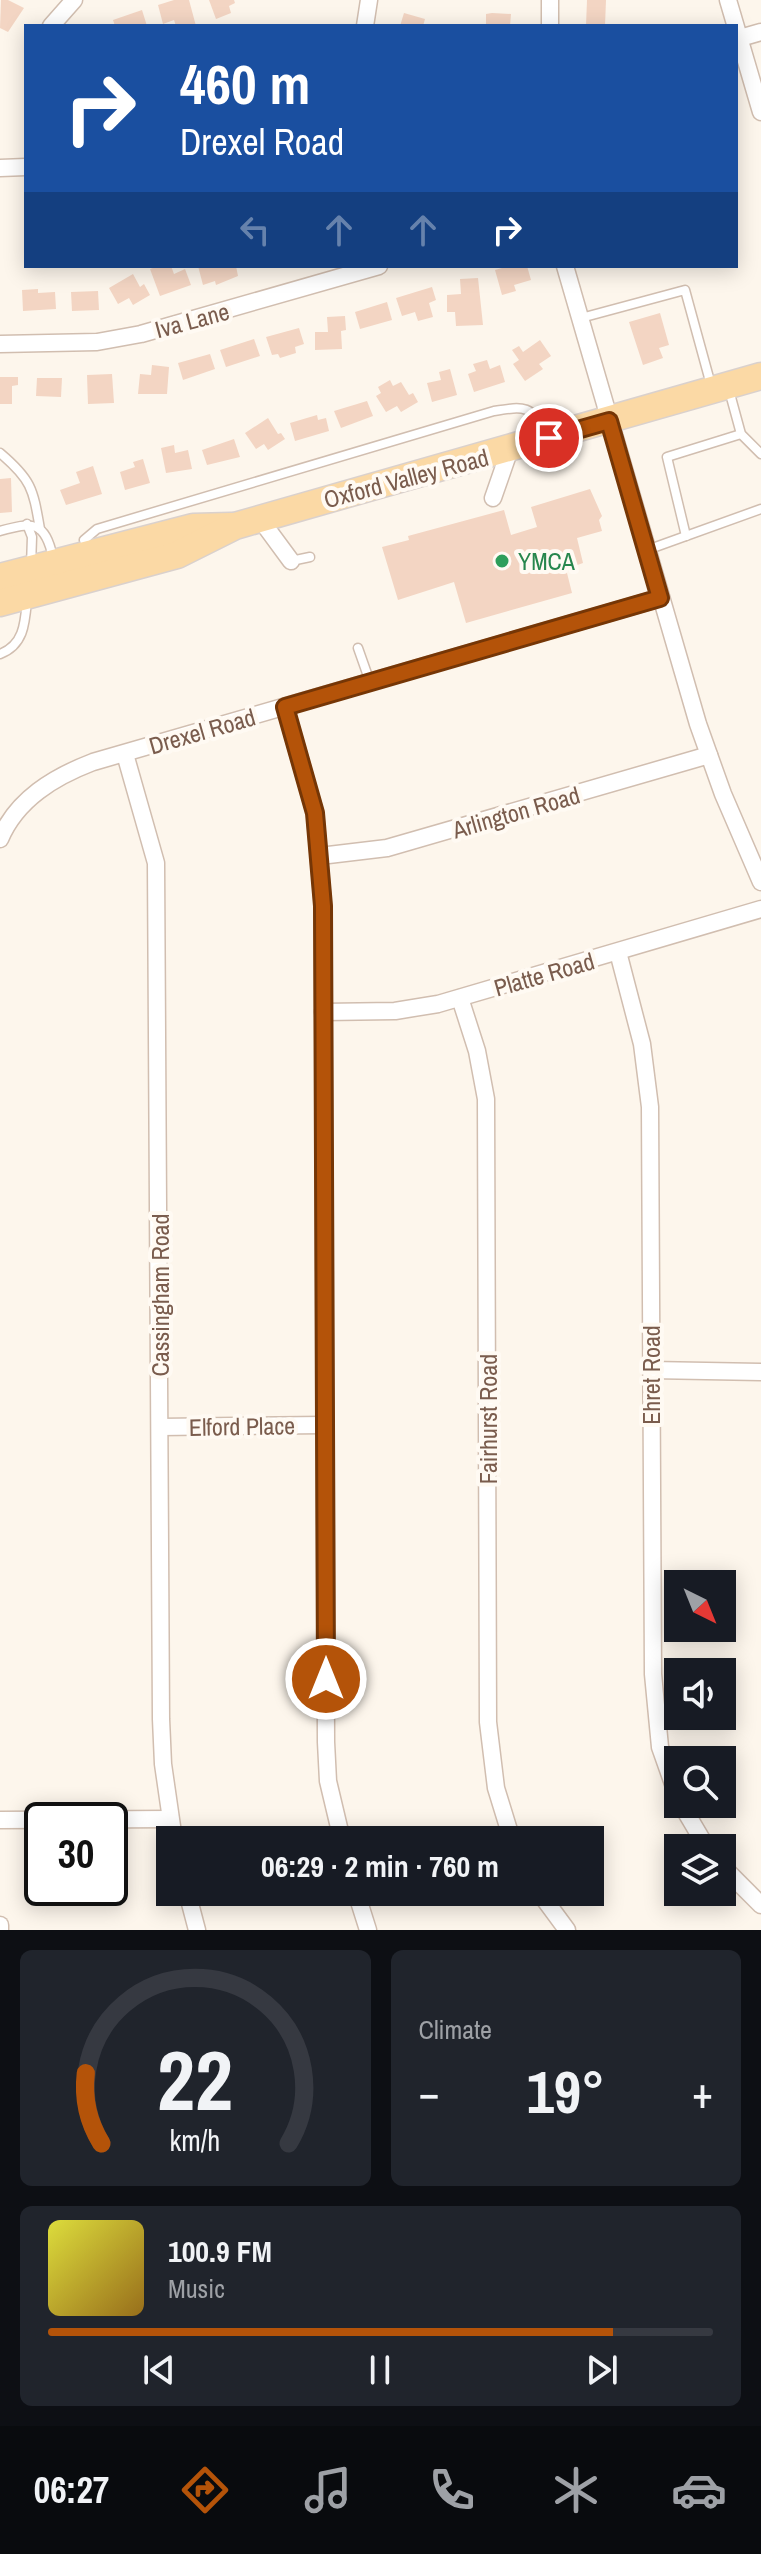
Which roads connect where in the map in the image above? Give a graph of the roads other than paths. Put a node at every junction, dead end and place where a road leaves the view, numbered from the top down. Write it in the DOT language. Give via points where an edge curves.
graph roads {
  1 [pos="74,0"];
  2 [pos="369,0"];
  3 [pos="550,0"];
  4 [pos="728,0"];
  5 [pos="53,24"];
  6 [pos="365,24"];
  7 [pos="550,24"];
  8 [pos="736,24"];
  9 [pos="738,32"];
  10 [pos="761,32"];
  11 [pos="740,38"];
  12 [pos="761,112"];
  13 [pos="24,167"];
  14 [pos="0,168"];
  15 [pos="372,268"];
  16 [pos="566,268"];
  17 [pos="579,318"];
  18 [pos="0,344"];
  19 [pos="761,376"];
  20 [pos="720,388"];
  21 [pos="609,421"];
  22 [pos="741,434"];
  23 [pos="549,438"];
  24 [pos="510,449"];
  25 [pos="0,453"];
  26 [pos="761,454"];
  27 [pos="486,500"];
  28 [pos="761,509"];
  29 [pos="247,522"];
  30 [pos="27,524"];
  31 [pos="40,529"];
  32 [pos="0,531"];
  33 [pos="686,536"];
  34 [pos="647,550"];
  35 [pos="89,555"];
  36 [pos="310,557"];
  37 [pos="291,561"];
  38 [pos="47,569"];
  39 [pos="7,592"];
  40 [pos="660,598"];
  41 [pos="358,648"];
  42 [pos="0,654"];
  43 [pos="370,683"];
  44 [pos="285,707"];
  45 [pos="125,754"];
  46 [pos="709,755"];
  47 [pos="0,839"];
  48 [pos="320,856"];
  49 [pos="761,882"];
  50 [pos="761,909"];
  51 [pos="618,952"];
  52 [pos="460,998"];
  53 [pos="323,1012"];
  54 [pos="651,1370"];
  55 [pos="761,1372"];
  56 [pos="324,1425"];
  57 [pos="160,1427"];
  58 [pos="664,1758"];
  59 [pos="170,1819"];
  60 [pos="0,1820"];
  61 [pos="171,1826"];
  62 [pos="339,1826"];
  63 [pos="508,1826"];
  64 [pos="736,1880"];
  65 [pos="761,1905"];
  66 [pos="191,1906"];
  67 [pos="360,1906"];
  68 [pos="549,1906"];
  69 [pos="197,1930"];
  70 [pos="368,1930"];
  71 [pos="567,1930"];
  1 -- 5 [label="street"];
  2 -- 6 [label="street"];
  3 -- 7 [label="street"];
  4 -- 8 [label="street"];
  9 -- 11 [label="street"];
  10 -- 11 [label="street"];
  11 -- 12 [label="street"];
  13 -- 14 [label="street"];
  15 -- 18 [label="street, Iva Lane" via="141,334 97,342"];
  16 -- 17 [label="street"];
  17 -- 20 [label="lane" via="685,290"];
  17 -- 21 [label="street"];
  19 -- 20 [label="main road, Oxford Valley Road"];
  20 -- 21 [label="main road, Oxford Valley Road"];
  20 -- 22 [label="lane"];
  21 -- 23 [label="main road, Oxford Valley Road"];
  21 -- 34 [label="street"];
  22 -- 26 [label="lane"];
  22 -- 33 [label="lane" via="667,457"];
  23 -- 24 [label="main road, Oxford Valley Road"];
  23 -- 35 [label="lane" via="536,414 522,407 494,411 97,529 84,540"];
  24 -- 27 [label="street"];
  24 -- 29 [label="main road, Oxford Valley Road"];
  25 -- 31 [label="lane" via="26,475"];
  28 -- 33 [label="lane"];
  29 -- 35 [label="main road, Oxford Valley Road" via="193,527"];
  29 -- 37 [label="street"];
  29 -- 39 [label="main road, Oxford Valley Road" via="177,555"];
  30 -- 31 [label="lane"];
  30 -- 32 [label="lane"];
  30 -- 38 [label="lane"];
  31 -- 38 [label="lane" via="51,548"];
  33 -- 34 [label="lane"];
  34 -- 40 [label="street"];
  35 -- 38 [label="main road, Oxford Valley Road"];
  36 -- 37 [label="lane"];
  38 -- 39 [label="main road, Oxford Valley Road"];
  39 -- 42 [label="lane" via="24,632 11,650"];
  40 -- 43 [label="street, Drexel Road"];
  40 -- 46 [label="street"];
  41 -- 43 [label="lane"];
  43 -- 44 [label="street, Drexel Road"];
  44 -- 45 [label="street, Drexel Road"];
  44 -- 48 [label="street" via="315,813"];
  45 -- 47 [label="street, Drexel Road" via="76,769 34,794 13,815"];
  45 -- 57 [label="street, Cassingham Road" via="156,863"];
  46 -- 48 [label="street, Arlington Road" via="387,848"];
  46 -- 49 [label="street"];
  48 -- 53 [label="street"];
  50 -- 51 [label="street, Platte Road"];
  51 -- 52 [label="street, Platte Road"];
  51 -- 54 [label="street, Ehret Road" via="642,1044 650,1107"];
  52 -- 53 [label="street, Platte Road" via="395,1011"];
  52 -- 63 [label="street, Fairhurst Road" via="486,1099 488,1722 496,1788"];
  53 -- 56 [label="street"];
  54 -- 55 [label="street"];
  54 -- 58 [label="street, Ehret Road" via="655,1699"];
  56 -- 57 [label="street, Elford Place"];
  56 -- 62 [label="street" via="326,1742"];
  57 -- 59 [label="street, Cassingham Road" via="161,1719"];
  59 -- 60 [label="street"];
  59 -- 61 [label="street, Cassingham Road"];
  64 -- 65 [label="street"];
  66 -- 69 [label="street"];
  67 -- 70 [label="street"];
  68 -- 71 [label="street"];
}
